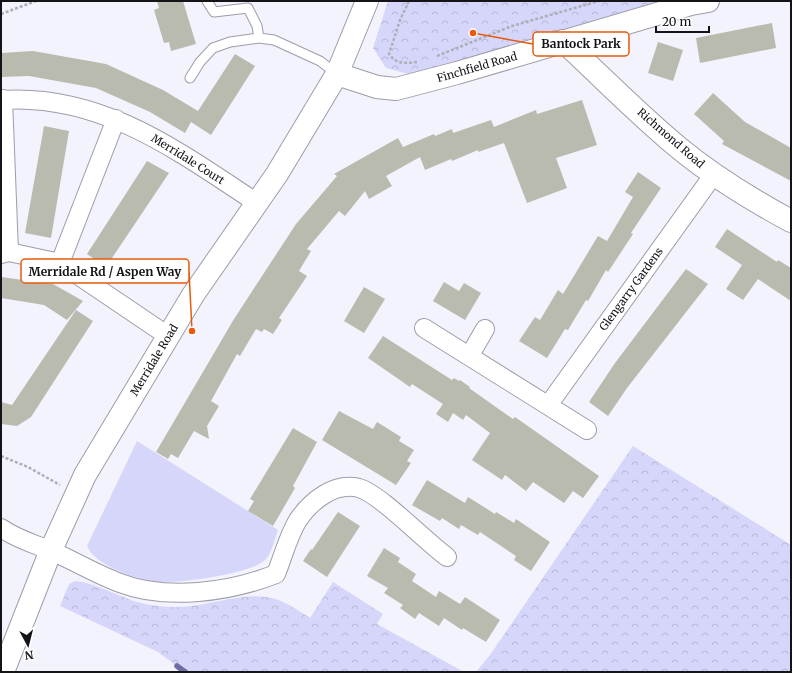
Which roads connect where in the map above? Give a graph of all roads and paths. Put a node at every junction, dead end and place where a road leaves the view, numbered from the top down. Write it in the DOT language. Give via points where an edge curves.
graph roads {
  1 [pos="36,1"];
  2 [pos="207,1"];
  3 [pos="367,1"];
  4 [pos="409,1"];
  5 [pos="599,1"];
  6 [pos="708,1"];
  7 [pos="1,14"];
  8 [pos="259,38"];
  9 [pos="563,41"];
  10 [pos="433,58"];
  11 [pos="421,61"];
  12 [pos="337,74"];
  13 [pos="190,78"];
  14 [pos="2,100"];
  15 [pos="116,119"];
  16 [pos="714,174"];
  17 [pos="257,203"];
  18 [pos="791,221"];
  19 [pos="5,253"];
  20 [pos="60,263"];
  21 [pos="424,328"];
  22 [pos="485,329"];
  23 [pos="168,336"];
  24 [pos="470,355"];
  25 [pos="548,404"];
  26 [pos="587,430"];
  27 [pos="1,456"];
  28 [pos="76,494"];
  29 [pos="1,528"];
  30 [pos="51,550"];
  31 [pos="447,557"];
  32 [pos="3,672"];
  1 -- 7 [label="path"];
  2 -- 8 [label="lane" via="214,12 248,8 257,26"];
  3 -- 12 [label="street, Merridale Road"];
  4 -- 11 [label="path" via="389,54 393,60 400,63"];
  5 -- 10 [label="path" via="512,26"];
  6 -- 9 [label="street, Finchfield Road"];
  8 -- 12 [label="lane" via="274,40 320,61"];
  8 -- 13 [label="lane" via="230,42 213,48"];
  9 -- 12 [label="street, Finchfield Road" via="396,89 377,87"];
  9 -- 16 [label="street, Richmond Road" via="679,148"];
  12 -- 17 [label="street, Merridale Road"];
  14 -- 15 [label="street, Merridale Court" via="30,99 57,102"];
  14 -- 19 [label="street, Merridale Court"];
  15 -- 17 [label="street, Merridale Court" via="157,138"];
  15 -- 20 [label="street"];
  16 -- 18 [label="street, Richmond Road"];
  16 -- 25 [label="street, Glengarry Gardens"];
  17 -- 23 [label="street, Merridale Road" via="193,295"];
  19 -- 20 [label="street, Merridale Court"];
  20 -- 23 [label="street, Merridale Court"];
  21 -- 24 [label="street"];
  22 -- 24 [label="street"];
  23 -- 28 [label="street, Merridale Road"];
  24 -- 25 [label="street"];
  25 -- 26 [label="street"];
  27 -- 28 [label="path" via="28,467"];
  28 -- 30 [label="street, Merridale Road"];
  29 -- 30 [label="street"];
  30 -- 31 [label="street" via="121,584 152,592 192,592 255,582 276,574 298,521 308,508 320,496 345,487 359,488 378,498"];
  30 -- 32 [label="street, Merridale Road"];
}
